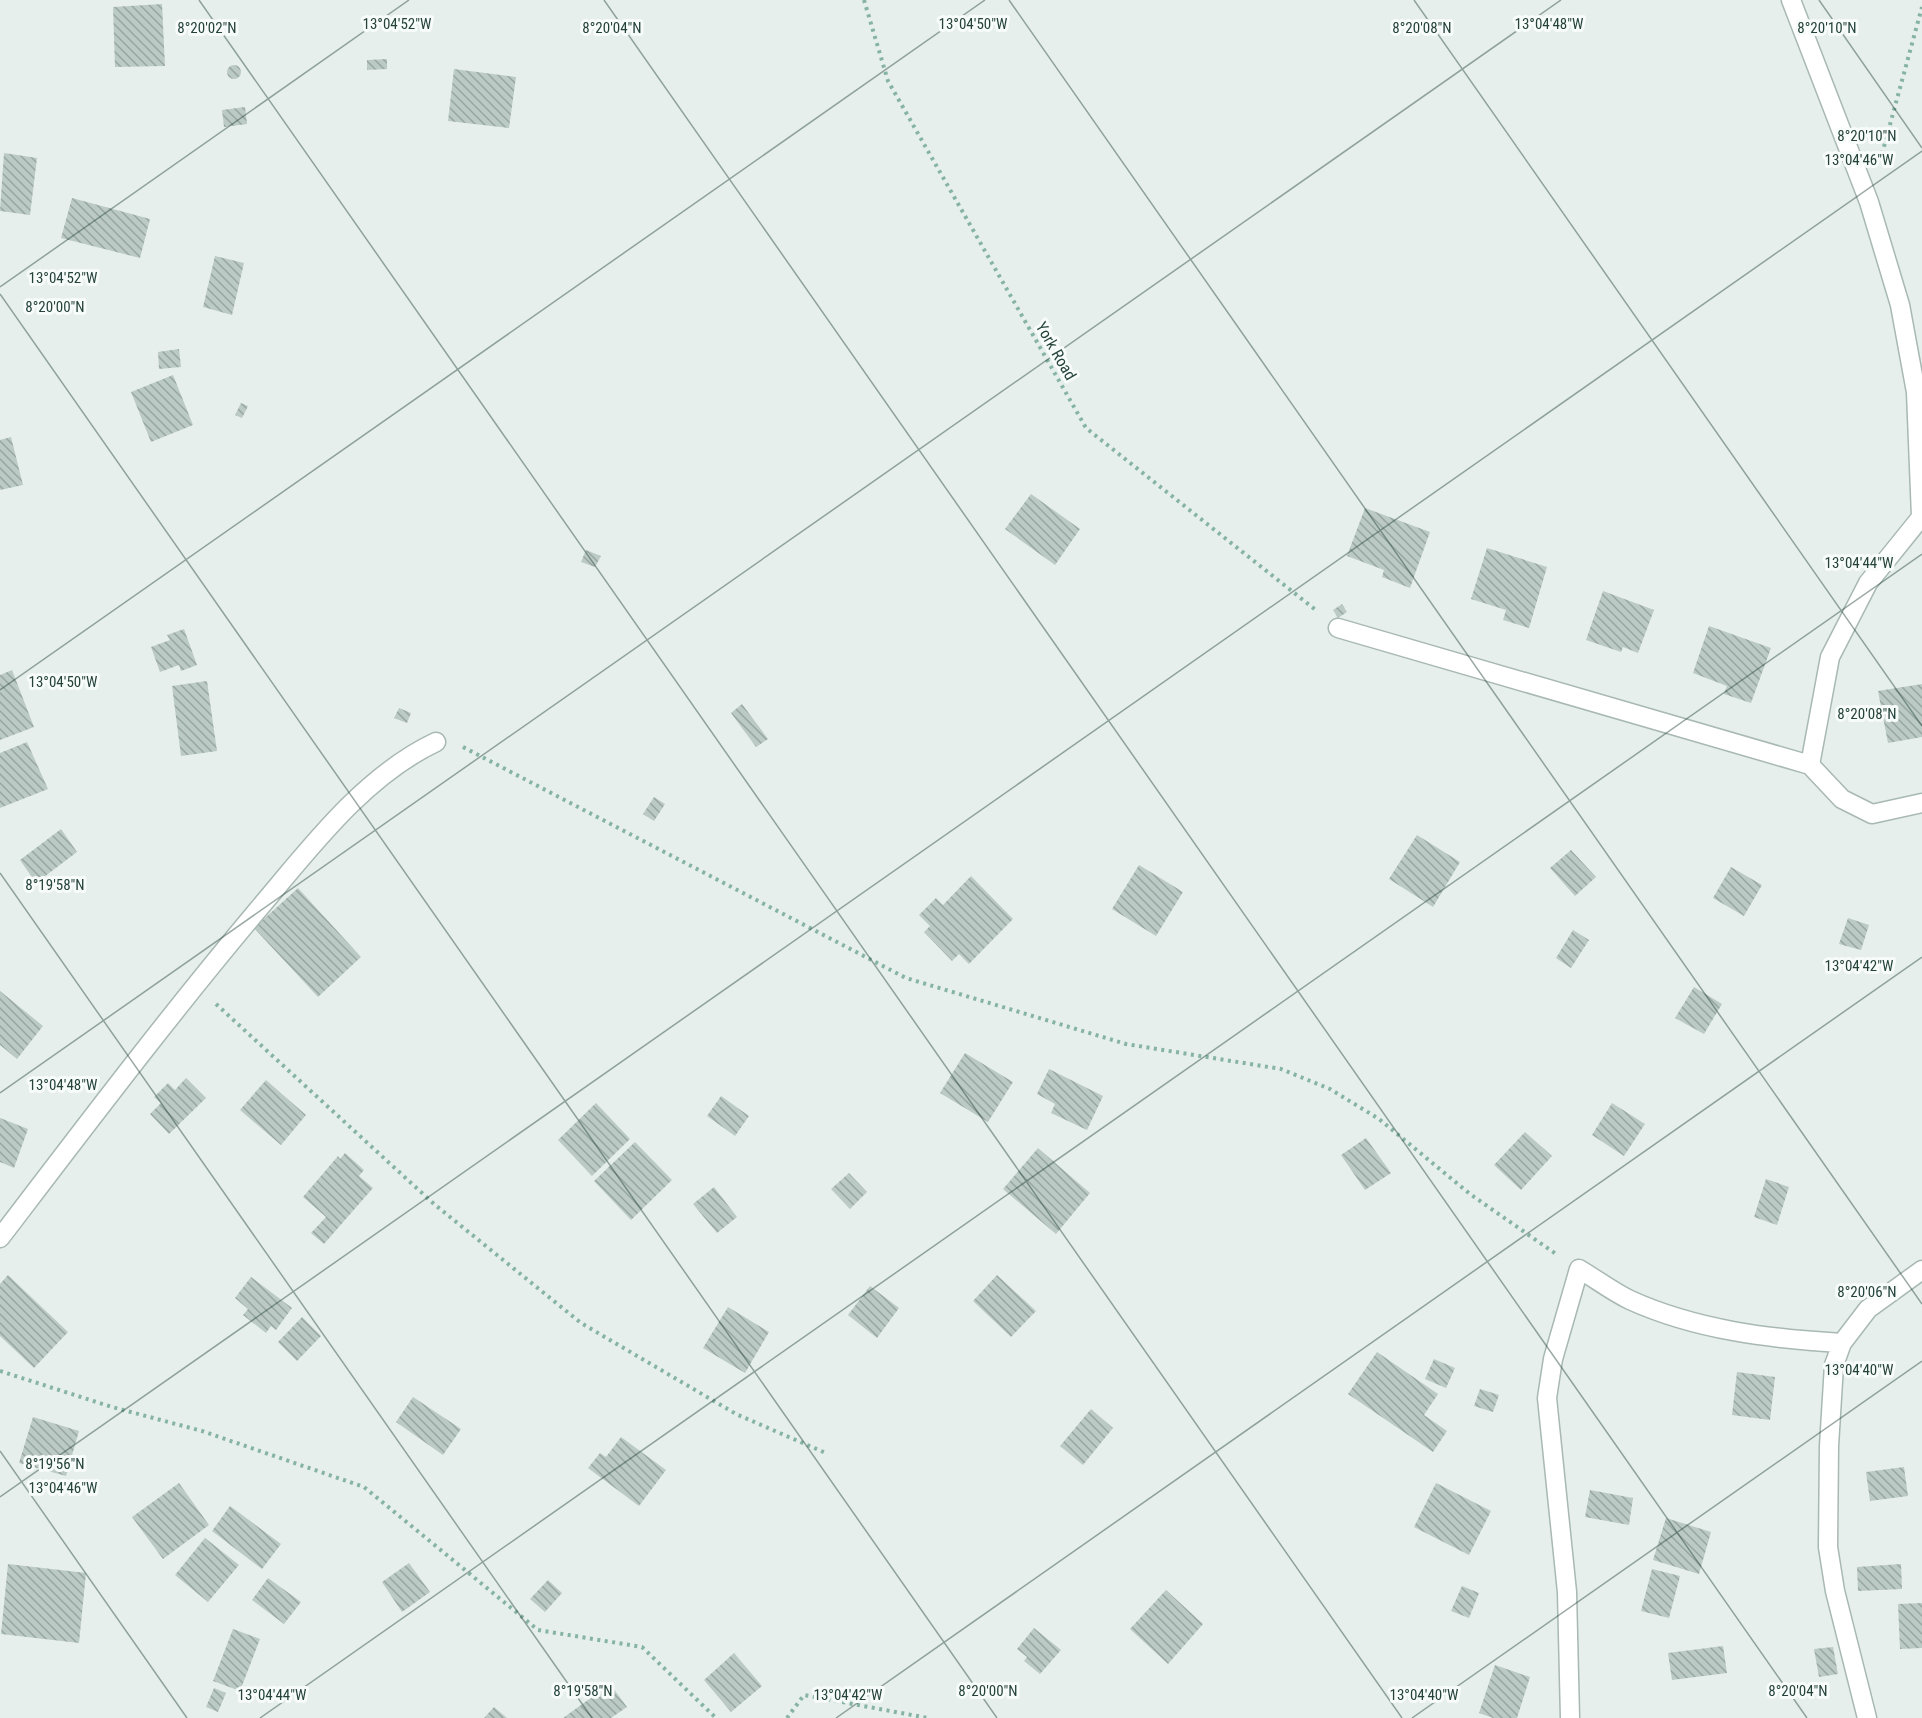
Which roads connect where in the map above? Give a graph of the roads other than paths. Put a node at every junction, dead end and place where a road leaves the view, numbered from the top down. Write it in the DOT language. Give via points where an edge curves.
graph roads {
  1 [pos="1791,0"];
  2 [pos="1922,517"];
  3 [pos="1338,628"];
  4 [pos="436,742"];
  5 [pos="1810,765"];
  6 [pos="1922,803"];
  7 [pos="0,1238"];
  8 [pos="1922,1270"];
  9 [pos="1842,1343"];
  10 [pos="1570,1718"];
  11 [pos="1867,1718"];
  1 -- 2 [label="street" via="1869,202 1900,305 1916,392"];
  2 -- 5 [label="street" via="1868,583 1830,657"];
  3 -- 5 [label="street"];
  4 -- 7 [label="street" via="412,753 318,839 195,985"];
  5 -- 6 [label="street" via="1842,799 1872,814"];
  8 -- 9 [label="street" via="1868,1309"];
  9 -- 10 [label="street" via="1774,1340 1670,1315 1629,1300 1579,1269 1552,1359 1547,1398 1567,1592"];
  9 -- 11 [label="street" via="1834,1365 1828,1446 1828,1547"];
}
